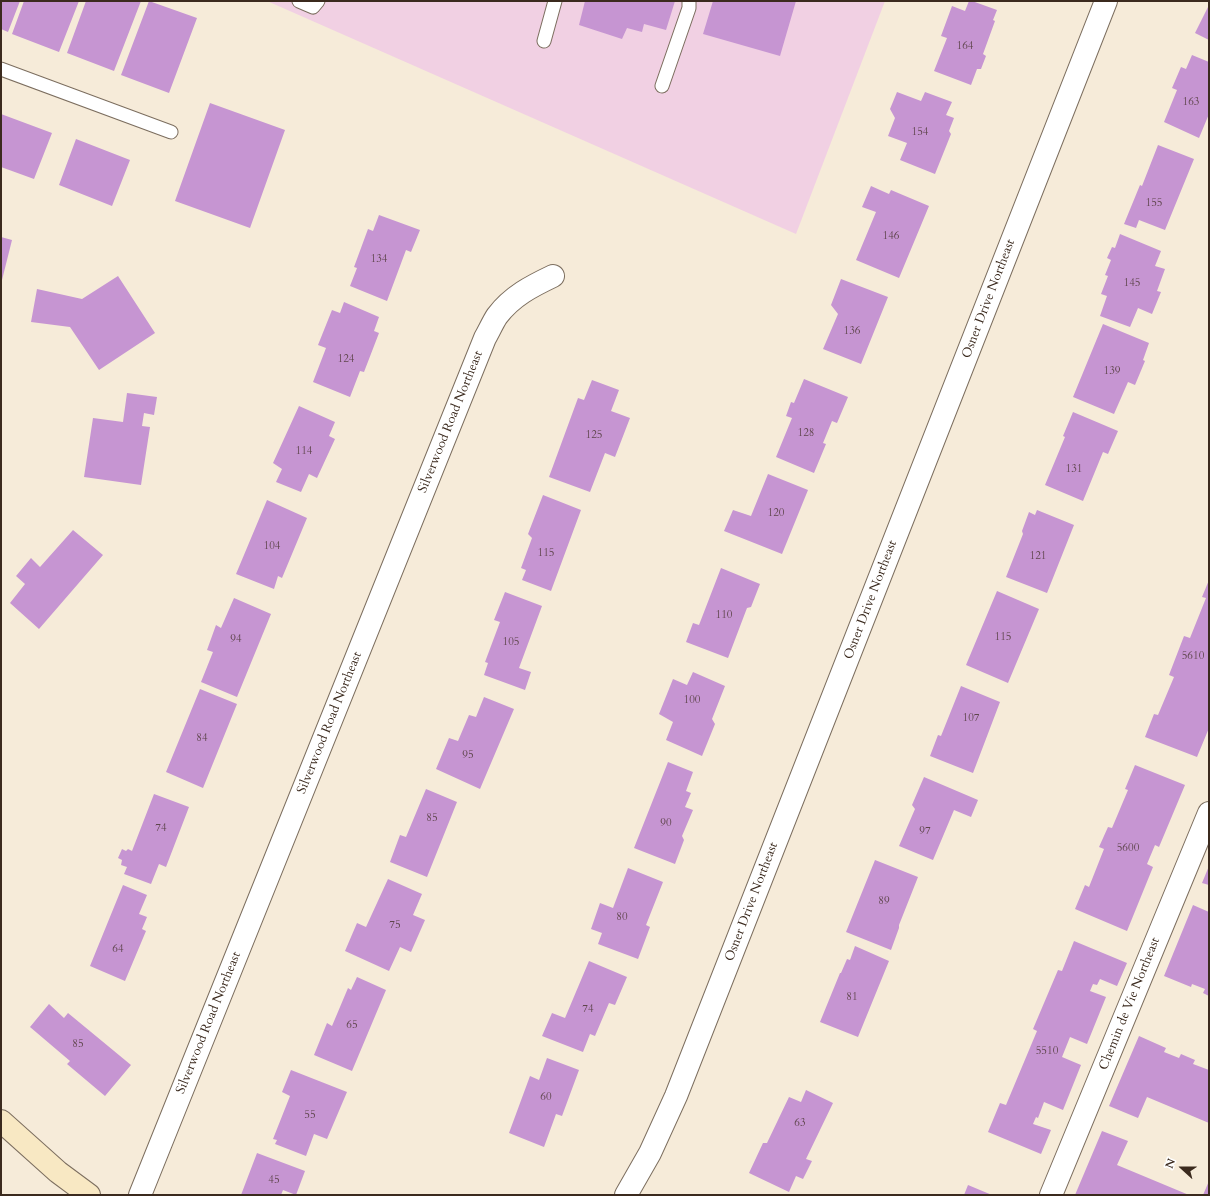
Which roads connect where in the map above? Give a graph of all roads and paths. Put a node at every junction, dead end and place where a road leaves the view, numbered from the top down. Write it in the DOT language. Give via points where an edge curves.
graph roads {
  1 [pos="299,1"];
  2 [pos="318,1"];
  3 [pos="556,1"];
  4 [pos="689,1"];
  5 [pos="1106,1"];
  6 [pos="544,41"];
  7 [pos="1,69"];
  8 [pos="662,86"];
  9 [pos="171,132"];
  10 [pos="553,276"];
  11 [pos="1209,813"];
  12 [pos="1,1121"];
  13 [pos="89,1195"];
  14 [pos="140,1195"];
  15 [pos="626,1195"];
  16 [pos="1051,1195"];
  1 -- 2 [label="lane" via="313,7"];
  3 -- 6 [label="lane"];
  4 -- 8 [label="lane" via="689,8"];
  5 -- 15 [label="street, Osner Drive Northeast" via="676,1096 650,1153"];
  7 -- 9 [label="lane"];
  10 -- 14 [label="street, Silverwood Road Northeast" via="515,298 497,316 485,338"];
  11 -- 16 [label="street, Chemin de Vie Northeast"];
  12 -- 13 [label="main road" via="58,1172"];
}
